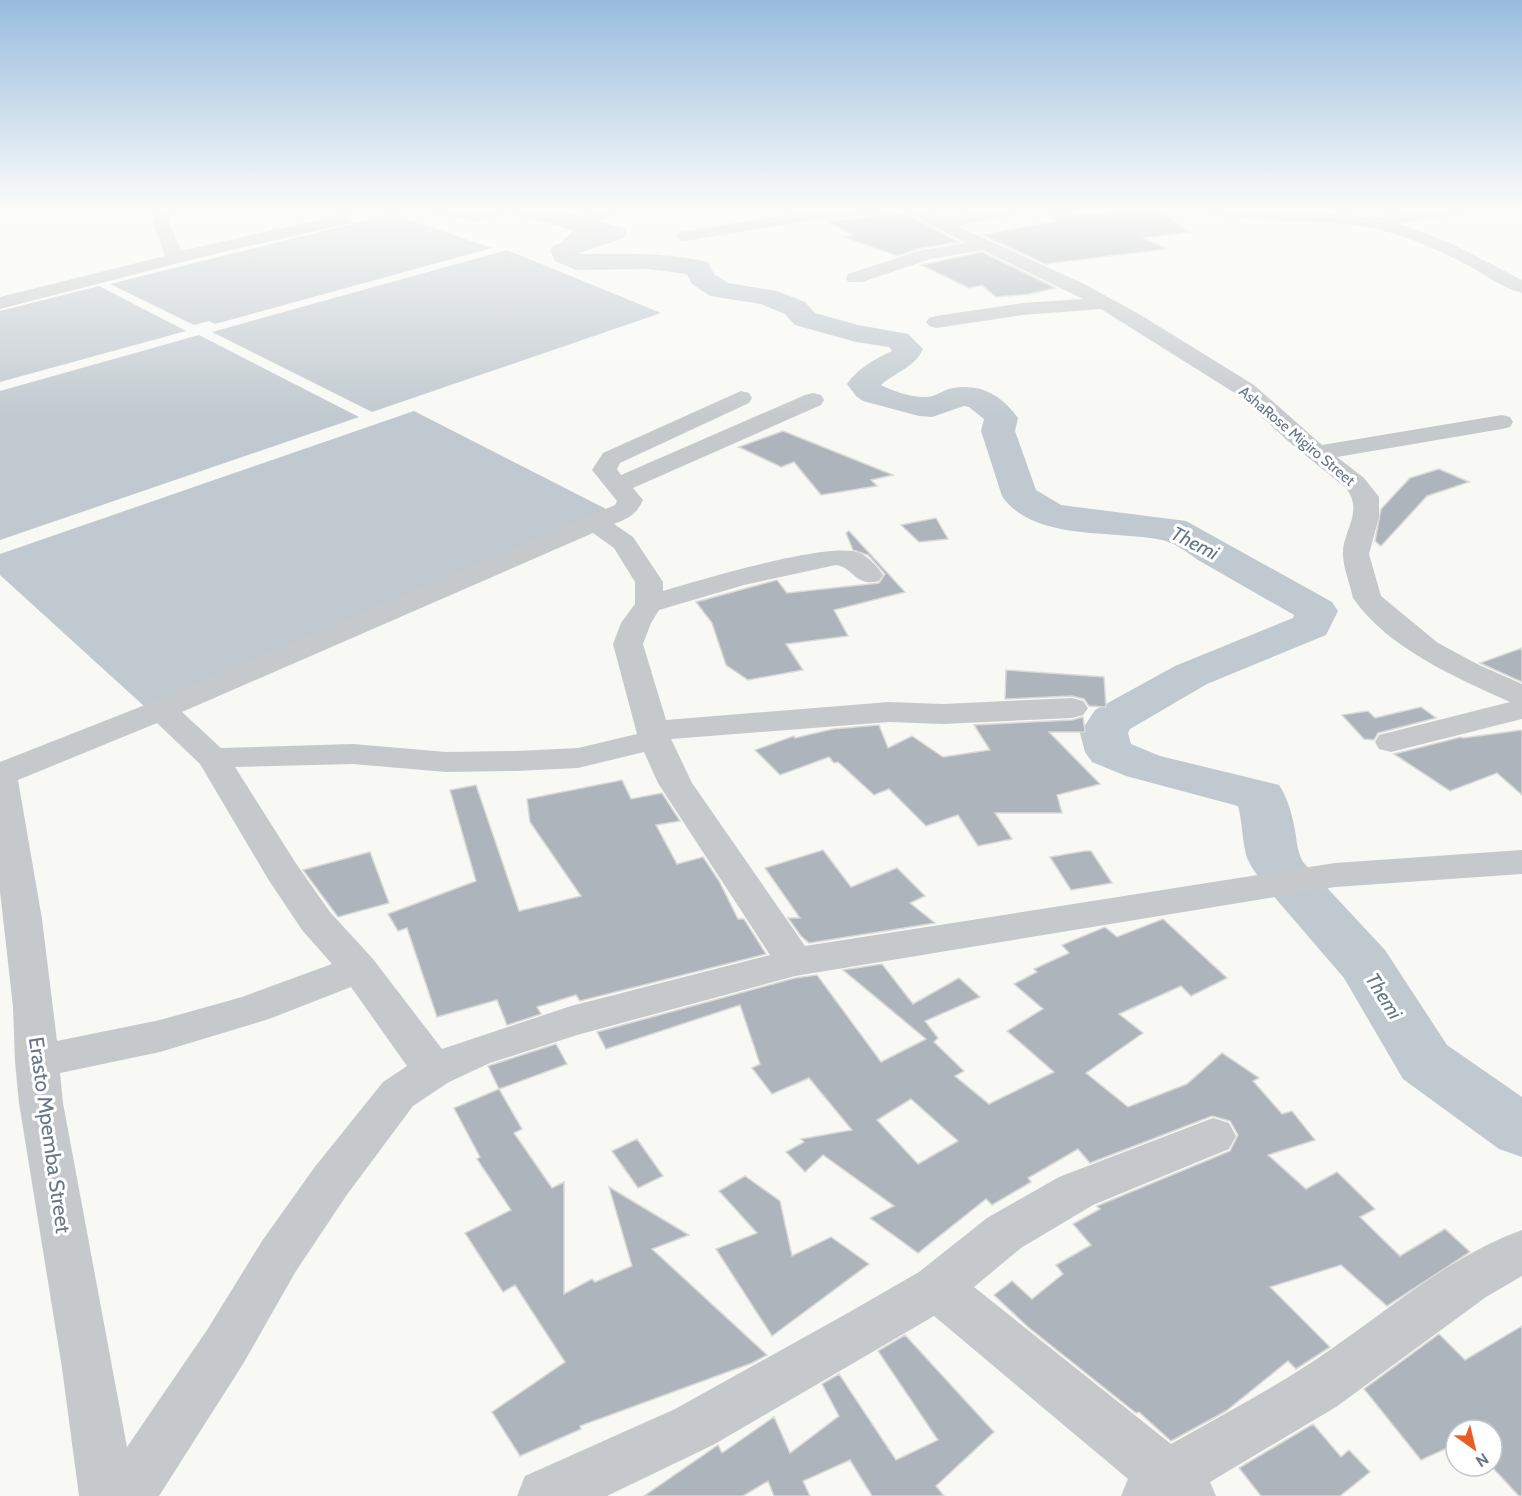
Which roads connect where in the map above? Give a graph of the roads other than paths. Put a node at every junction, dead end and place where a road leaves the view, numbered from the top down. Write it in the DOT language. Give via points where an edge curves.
graph roads {
  1 [pos="99,279"];
  2 [pos="1058,279"];
  3 [pos="1506,279"];
  4 [pos="1522,287"];
  5 [pos="0,303"];
  6 [pos="1104,303"];
  7 [pos="936,322"];
  8 [pos="741,399"];
  9 [pos="813,400"];
  10 [pos="1502,422"];
  11 [pos="1318,453"];
  12 [pos="618,485"];
  13 [pos="596,523"];
  14 [pos="869,575"];
  15 [pos="649,604"];
  16 [pos="1522,696"];
  17 [pos="1071,708"];
  18 [pos="1522,709"];
  19 [pos="160,710"];
  20 [pos="654,735"];
  21 [pos="1391,742"];
  22 [pos="213,758"];
  23 [pos="0,773"];
  24 [pos="1522,862"];
  25 [pos="795,962"];
  26 [pos="359,969"];
  27 [pos="36,1062"];
  28 [pos="434,1070"];
  29 [pos="1213,1136"];
  30 [pos="1522,1251"];
  31 [pos="938,1288"];
  32 [pos="1169,1489"];
  33 [pos="107,1496"];
  34 [pos="127,1496"];
  35 [pos="545,1496"];
  1 -- 5 [label="street"];
  2 -- 6 [label="street, AshaRose Migiro Street"];
  3 -- 4 [label="street"];
  6 -- 7 [label="street"];
  6 -- 11 [label="street, AshaRose Migiro Street" via="1246,390"];
  8 -- 12 [label="street" via="611,458 604,470"];
  9 -- 12 [label="street"];
  10 -- 11 [label="street"];
  11 -- 16 [label="street, AshaRose Migiro Street" via="1366,497 1366,517 1356,554 1367,598 1427,649"];
  12 -- 13 [label="street" via="630,505"];
  13 -- 15 [label="street" via="624,543 637,561 649,582"];
  13 -- 19 [label="street"];
  14 -- 15 [label="street" via="851,559 836,557 738,578"];
  15 -- 20 [label="street" via="628,644"];
  17 -- 20 [label="street" via="943,714 888,712"];
  18 -- 21 [label="street"];
  19 -- 22 [label="street"];
  19 -- 23 [label="street"];
  20 -- 22 [label="street" via="578,758 446,762 353,754"];
  20 -- 25 [label="street" via="675,783"];
  22 -- 26 [label="street" via="316,921"];
  23 -- 27 [label="street, Erasto Mpemba Street" via="34,1010"];
  24 -- 25 [label="street" via="1335,875"];
  25 -- 28 [label="street" via="571,1021 475,1052"];
  26 -- 27 [label="street" via="254,1008 160,1036"];
  26 -- 28 [label="street"];
  27 -- 33 [label="street, Erasto Mpemba Street"];
  28 -- 34 [label="street" via="398,1094 330,1182"];
  29 -- 31 [label="street" via="1059,1200 1004,1233"];
  30 -- 32 [label="street" via="1468,1282"];
  31 -- 32 [label="street"];
  31 -- 35 [label="street" via="694,1427"];
}
